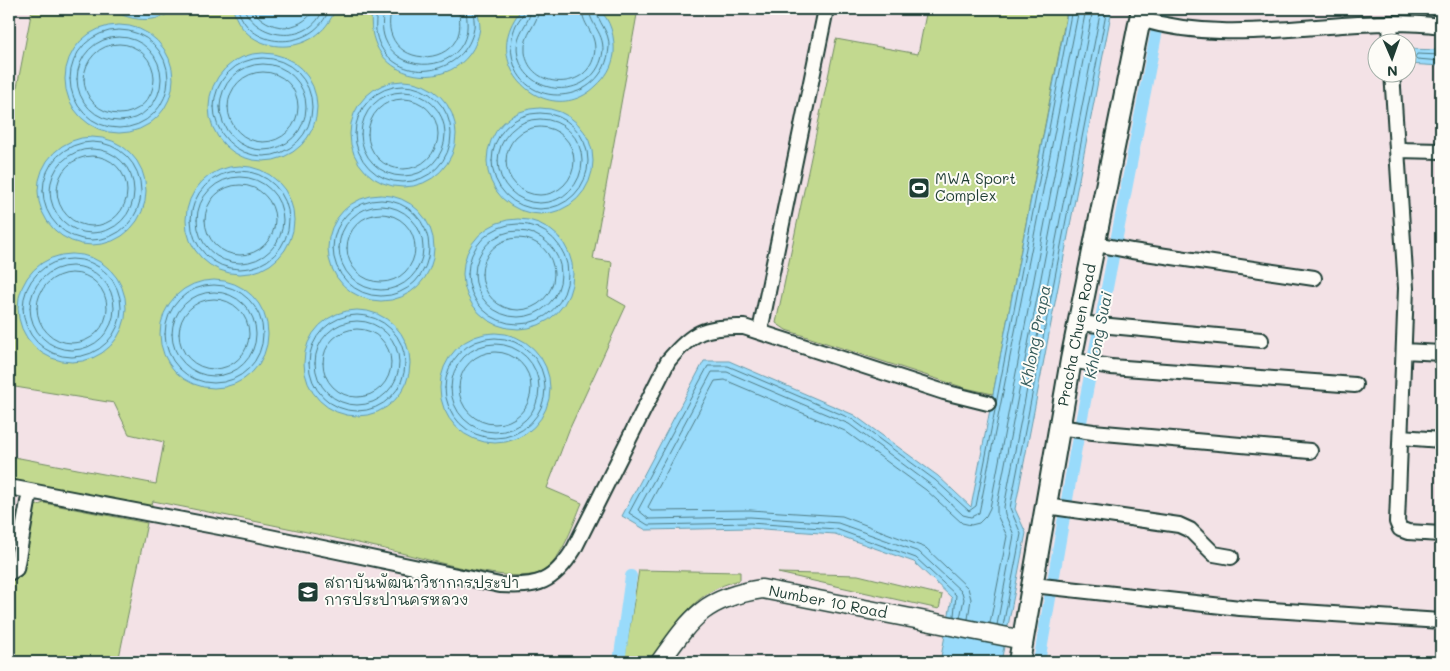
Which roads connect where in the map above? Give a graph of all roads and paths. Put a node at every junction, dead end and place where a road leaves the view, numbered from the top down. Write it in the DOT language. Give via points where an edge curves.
graph roads {
  1 [pos="826,9"];
  2 [pos="1144,17"];
  3 [pos="1390,24"];
  4 [pos="1441,26"];
  5 [pos="1390,32"];
  6 [pos="1393,82"];
  7 [pos="1397,150"];
  8 [pos="1441,151"];
  9 [pos="1102,245"];
  10 [pos="1314,278"];
  11 [pos="1085,323"];
  12 [pos="760,331"];
  13 [pos="1261,340"];
  14 [pos="1404,351"];
  15 [pos="1441,353"];
  16 [pos="1078,361"];
  17 [pos="1355,385"];
  18 [pos="988,403"];
  19 [pos="1065,428"];
  20 [pos="1401,437"];
  21 [pos="1441,440"];
  22 [pos="1310,451"];
  23 [pos="9,487"];
  24 [pos="30,491"];
  25 [pos="1061,509"];
  26 [pos="1441,534"];
  27 [pos="1232,558"];
  28 [pos="9,573"];
  29 [pos="1039,586"];
  30 [pos="1441,621"];
  31 [pos="1017,638"];
  32 [pos="660,662"];
  33 [pos="1019,662"];
  1 -- 12 [label="street"];
  2 -- 3 [label="street" via="1178,28 1225,33"];
  2 -- 9 [label="main road, Pracha Chuen Road"];
  3 -- 4 [label="street"];
  3 -- 5 [label="street"];
  6 -- 7 [label="street"];
  7 -- 8 [label="street"];
  7 -- 14 [label="street" via="1406,288"];
  9 -- 10 [label="street"];
  9 -- 11 [label="main road, Pracha Chuen Road"];
  11 -- 13 [label="street"];
  11 -- 16 [label="main road, Pracha Chuen Road"];
  12 -- 18 [label="street" via="944,392"];
  12 -- 24 [label="street" via="718,326 698,332 683,343 668,361 563,568 546,580 527,586 500,585"];
  14 -- 15 [label="street"];
  14 -- 20 [label="street"];
  16 -- 17 [label="street" via="1111,367"];
  16 -- 19 [label="main road, Pracha Chuen Road"];
  19 -- 22 [label="street"];
  19 -- 25 [label="main road, Pracha Chuen Road"];
  20 -- 21 [label="street"];
  20 -- 26 [label="street" via="1397,522 1400,529 1408,532"];
  23 -- 24 [label="street"];
  24 -- 28 [label="street" via="16,569"];
  25 -- 27 [label="street" via="1179,525 1190,530 1214,554"];
  25 -- 29 [label="main road, Pracha Chuen Road"];
  29 -- 30 [label="street" via="1240,608"];
  29 -- 31 [label="main road, Pracha Chuen Road"];
  31 -- 32 [label="street, Number 10 Road" via="762,589 740,592 719,600 692,618"];
  31 -- 33 [label="main road, Pracha Chuen Road"];
}
